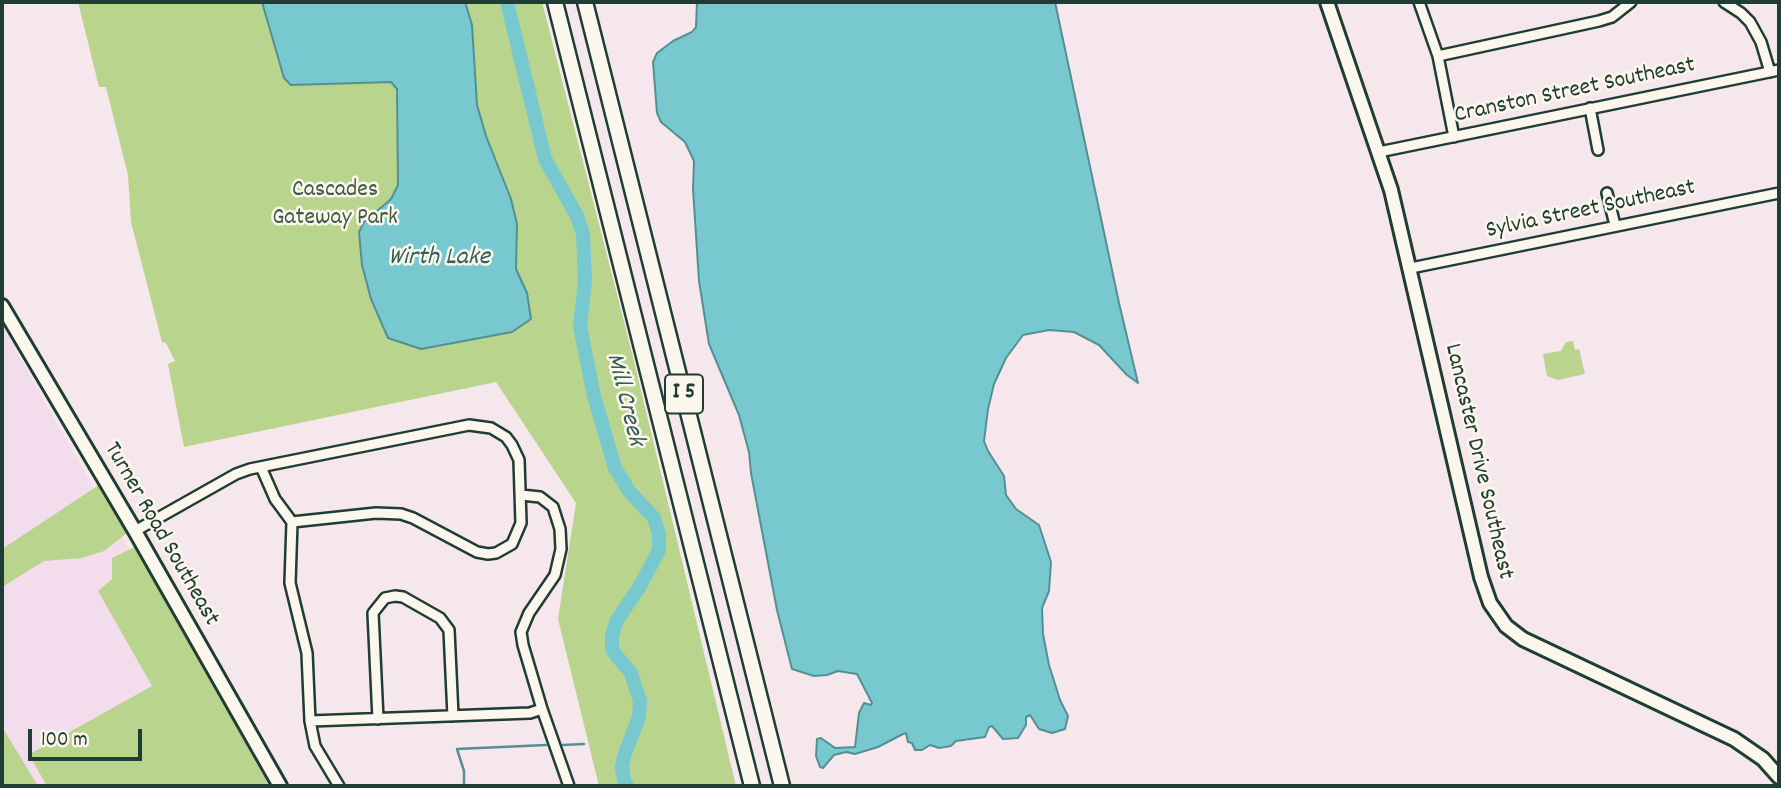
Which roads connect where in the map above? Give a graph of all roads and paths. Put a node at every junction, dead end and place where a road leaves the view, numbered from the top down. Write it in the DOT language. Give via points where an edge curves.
graph roads {
  1 [pos="555,2"];
  2 [pos="585,2"];
  3 [pos="1327,2"];
  4 [pos="1419,2"];
  5 [pos="1631,2"];
  6 [pos="1724,2"];
  7 [pos="1438,57"];
  8 [pos="1775,71"];
  9 [pos="1590,108"];
  10 [pos="1454,136"];
  11 [pos="1598,150"];
  12 [pos="1379,152"];
  13 [pos="1607,193"];
  14 [pos="1779,193"];
  15 [pos="1615,225"];
  16 [pos="1411,268"];
  17 [pos="2,306"];
  18 [pos="261,467"];
  19 [pos="521,495"];
  20 [pos="292,522"];
  21 [pos="135,531"];
  22 [pos="542,709"];
  23 [pos="453,716"];
  24 [pos="378,719"];
  25 [pos="310,721"];
  26 [pos="1779,776"];
  27 [pos="281,786"];
  28 [pos="339,786"];
  29 [pos="569,786"];
  30 [pos="752,786"];
  31 [pos="782,786"];
  1 -- 30 [label="highway, I 5"];
  2 -- 31 [label="highway, I 5"];
  3 -- 12 [label="main road, Lancaster Drive Southeast"];
  4 -- 7 [label="street"];
  5 -- 7 [label="street" via="1599,22"];
  6 -- 8 [label="street" via="1750,22"];
  7 -- 10 [label="street"];
  8 -- 9 [label="street, Cranston Street Southeast"];
  9 -- 10 [label="street, Cranston Street Southeast"];
  9 -- 11 [label="street"];
  10 -- 12 [label="street, Cranston Street Southeast"];
  12 -- 16 [label="main road, Lancaster Drive Southeast"];
  13 -- 15 [label="street"];
  14 -- 15 [label="street, Sylvia Street Southeast"];
  15 -- 16 [label="street, Sylvia Street Southeast"];
  16 -- 26 [label="main road, Lancaster Drive Southeast" via="1481,577 1499,618 1539,648 1742,743"];
  17 -- 21 [label="main road, Turner Road Southeast"];
  18 -- 19 [label="street" via="481,425 498,431 512,445 519,460"];
  18 -- 20 [label="street" via="275,499"];
  18 -- 21 [label="street" via="223,480"];
  19 -- 20 [label="street" via="518,534 512,544 496,553 477,552 401,514"];
  19 -- 22 [label="street" via="546,500 553,507 559,529 561,550 555,575 521,632"];
  20 -- 25 [label="street" via="290,583 307,653"];
  21 -- 27 [label="main road, Turner Road Southeast"];
  22 -- 23 [label="street"];
  22 -- 29 [label="street"];
  23 -- 24 [label="street"];
  23 -- 24 [label="street" via="447,624 395,596 385,598 373,613"];
  24 -- 25 [label="street"];
  25 -- 28 [label="street" via="315,746"];
}
